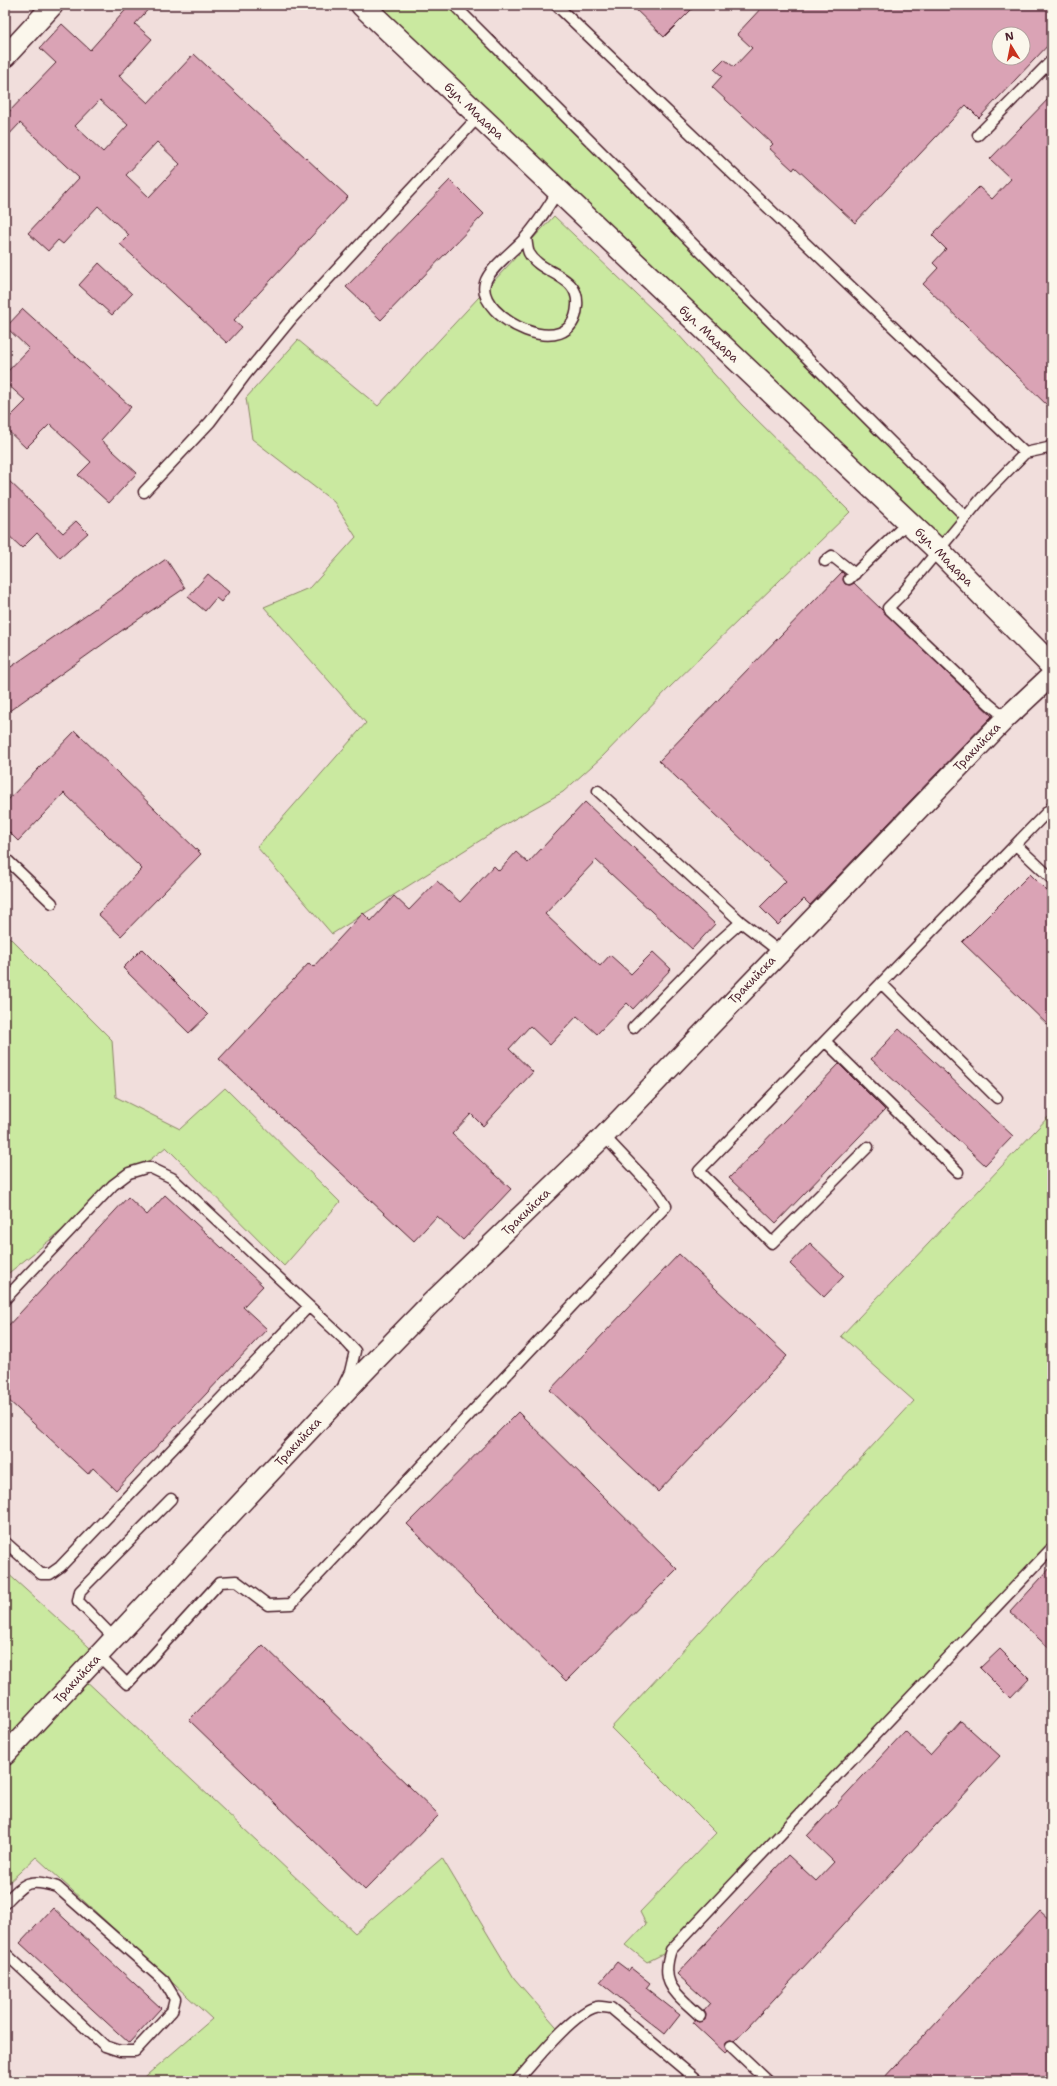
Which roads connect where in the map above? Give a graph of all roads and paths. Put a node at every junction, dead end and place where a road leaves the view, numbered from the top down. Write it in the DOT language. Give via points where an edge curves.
graph roads {
  1 [pos="54,5"];
  2 [pos="362,5"];
  3 [pos="454,5"];
  4 [pos="556,5"];
  5 [pos="5,57"];
  6 [pos="1052,60"];
  7 [pos="479,116"];
  8 [pos="978,135"];
  9 [pos="558,191"];
  10 [pos="526,238"];
  11 [pos="1051,448"];
  12 [pos="1025,453"];
  13 [pos="144,492"];
  14 [pos="966,517"];
  15 [pos="908,522"];
  16 [pos="938,550"];
  17 [pos="825,561"];
  18 [pos="1052,666"];
  19 [pos="1052,675"];
  20 [pos="1006,718"];
  21 [pos="598,791"];
  22 [pos="1052,808"];
  23 [pos="1016,845"];
  24 [pos="5,858"];
  25 [pos="1052,879"];
  26 [pos="52,902"];
  27 [pos="741,922"];
  28 [pos="780,952"];
  29 [pos="881,983"];
  30 [pos="633,1028"];
  31 [pos="825,1041"];
  32 [pos="997,1098"];
  33 [pos="604,1136"];
  34 [pos="868,1147"];
  35 [pos="958,1172"];
  36 [pos="5,1299"];
  37 [pos="309,1306"];
  38 [pos="334,1403"];
  39 [pos="170,1499"];
  40 [pos="5,1542"];
  41 [pos="1052,1548"];
  42 [pos="115,1639"];
  43 [pos="99,1656"];
  44 [pos="5,1755"];
  45 [pos="5,1903"];
  46 [pos="5,1953"];
  47 [pos="700,2016"];
  48 [pos="731,2046"];
  49 [pos="517,2081"];
  50 [pos="698,2081"];
  51 [pos="768,2081"];
  1 -- 5 [label="street"];
  2 -- 7 [label="main road, бул. Мадара"];
  3 -- 14 [label="lane"];
  4 -- 12 [label="lane"];
  6 -- 8 [label="lane"];
  7 -- 9 [label="main road, бул. Мадара"];
  7 -- 13 [label="lane" via="292,318 210,422"];
  9 -- 10 [label="lane"];
  9 -- 15 [label="main road, бул. Мадара"];
  10 -- 10 [label="lane" via="488,277 484,295 490,307 530,332 541,336 552,335 572,322 577,306 575,293 566,280 542,265 529,252"];
  11 -- 12 [label="lane"];
  12 -- 14 [label="lane"];
  14 -- 16 [label="lane"];
  15 -- 16 [label="main road, бул. Мадара"];
  15 -- 17 [label="lane" via="852,577 832,556"];
  16 -- 18 [label="main road, бул. Мадара"];
  16 -- 20 [label="lane" via="888,608"];
  19 -- 20 [label="street, Тракийска"];
  20 -- 28 [label="street, Тракийска"];
  21 -- 27 [label="lane"];
  22 -- 23 [label="lane"];
  23 -- 25 [label="lane"];
  23 -- 29 [label="lane"];
  24 -- 26 [label="lane"];
  27 -- 28 [label="lane"];
  27 -- 30 [label="lane"];
  28 -- 33 [label="street, Тракийска"];
  29 -- 31 [label="lane"];
  29 -- 32 [label="lane"];
  31 -- 34 [label="lane" via="699,1171 772,1243"];
  31 -- 35 [label="lane"];
  33 -- 38 [label="street, Тракийска" via="430,1304"];
  33 -- 43 [label="lane" via="657,1192 666,1206 291,1604 268,1605 236,1581 220,1582 127,1684"];
  36 -- 37 [label="lane" via="113,1185 128,1173 149,1167 172,1178"];
  37 -- 38 [label="lane" via="354,1351 350,1372"];
  37 -- 40 [label="lane" via="60,1567 50,1574 41,1574"];
  38 -- 42 [label="street, Тракийска"];
  39 -- 42 [label="lane" via="80,1591 78,1601"];
  41 -- 47 [label="lane" via="671,1950 666,1964 667,1979 679,1996"];
  42 -- 43 [label="street, Тракийска"];
  43 -- 44 [label="street, Тракийска"];
  45 -- 46 [label="lane" via="20,1888 38,1881 57,1887 164,1981 175,1999 172,2011 135,2051 120,2051 105,2046"];
  48 -- 51 [label="lane"];
  49 -- 50 [label="lane" via="562,2033 584,2013 597,2007 611,2008"];
}
